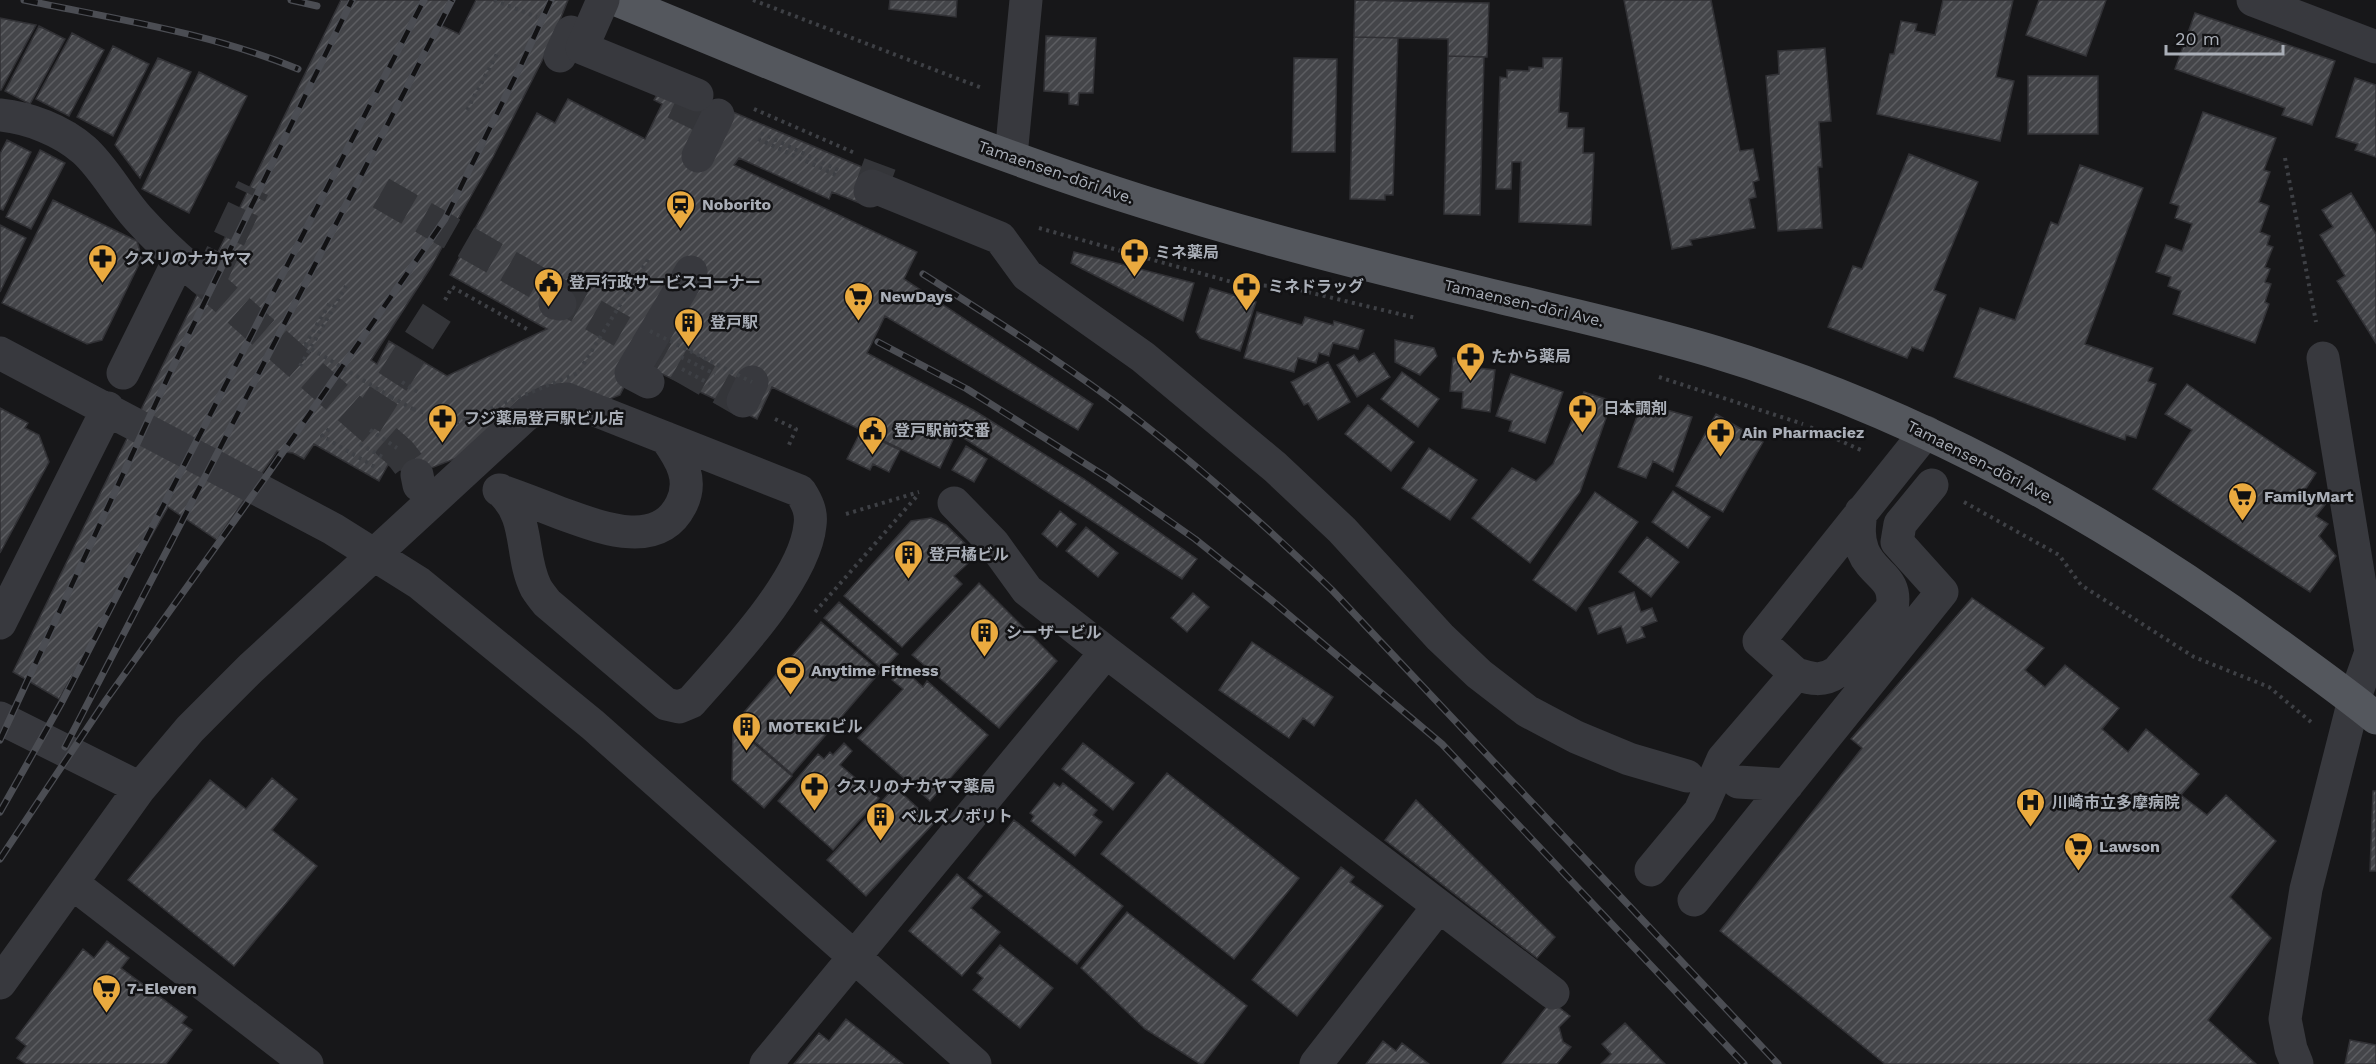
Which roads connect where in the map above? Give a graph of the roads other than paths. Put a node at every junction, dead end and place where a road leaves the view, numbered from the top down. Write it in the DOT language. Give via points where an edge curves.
graph roads {
  1 [pos="603,0"];
  2 [pos="617,0"];
  3 [pos="1026,0"];
  4 [pos="2253,0"];
  5 [pos="2376,47"];
  6 [pos="0,115"];
  7 [pos="698,156"];
  8 [pos="1011,156"];
  9 [pos="871,188"];
  10 [pos="691,272"];
  11 [pos="0,353"];
  12 [pos="2323,358"];
  13 [pos="123,373"];
  14 [pos="648,382"];
  15 [pos="108,408"];
  16 [pos="1926,432"];
  17 [pos="666,438"];
  18 [pos="411,477"];
  19 [pos="1932,485"];
  20 [pos="500,490"];
  21 [pos="954,503"];
  22 [pos="1861,513"];
  23 [pos="376,554"];
  24 [pos="0,622"];
  25 [pos="1106,652"];
  26 [pos="1796,674"];
  27 [pos="2365,709"];
  28 [pos="0,718"];
  29 [pos="1687,776"];
  30 [pos="1738,782"];
  31 [pos="1786,785"];
  32 [pos="140,788"];
  33 [pos="1651,870"];
  34 [pos="72,883"];
  35 [pos="1694,900"];
  36 [pos="1439,906"];
  37 [pos="853,957"];
  38 [pos="0,983"];
  39 [pos="1553,993"];
  40 [pos="307,1064"];
  41 [pos="766,1064"];
  42 [pos="975,1064"];
  43 [pos="1316,1064"];
  44 [pos="2297,1064"];
  1 -- 7 [label="street, bridge" via="582,48 720,105"];
  2 -- 8 [label="main road, Tamaensen-dōri Ave." via="888,111"];
  3 -- 8 [label="street"];
  4 -- 5 [label="street"];
  6 -- 13 [label="street" via="33,122 84,150 138,218 191,269"];
  8 -- 16 [label="main road, Tamaensen-dōri Ave." via="1251,234 1716,352 1825,389"];
  9 -- 29 [label="street" via="1000,238 1027,275 1143,357 1275,467 1342,530 1440,637 1527,711 1629,759"];
  10 -- 14 [label="street" via="631,373"];
  11 -- 15 [label="street"];
  12 -- 27 [label="street" via="2371,652"];
  15 -- 23 [label="street"];
  15 -- 24 [label="street"];
  16 -- 22 [label="street"];
  16 -- 27 [label="main road, Tamaensen-dōri Ave." via="2127,541 2233,612"];
  17 -- 18 [label="street" via="567,399 548,401"];
  17 -- 20 [label="street" via="680,457 687,477 687,495 665,525 647,531 622,532 599,527"];
  17 -- 20 [label="street" via="800,491 808,505 811,524 797,564 761,622 691,702 678,707 666,704 547,603 529,568 519,515"];
  18 -- 20 [label="street"];
  18 -- 23 [label="street"];
  19 -- 31 [label="street" via="1900,524 1898,542 1942,592"];
  21 -- 25 [label="street" via="993,543 1027,590"];
  22 -- 26 [label="street" via="1759,640"];
  22 -- 26 [label="street" via="1858,533 1863,551 1889,583 1894,595 1892,608 1830,678 1818,680"];
  23 -- 32 [label="street" via="251,668 190,729"];
  23 -- 37 [label="street" via="482,632 593,725"];
  25 -- 36 [label="street"];
  25 -- 37 [label="street"];
  26 -- 33 [label="street" via="1723,759 1700,811"];
  27 -- 44 [label="street" via="2342,746 2306,889 2285,1019"];
  28 -- 32 [label="street"];
  30 -- 31 [label="street"];
  31 -- 35 [label="street"];
  32 -- 34 [label="street"];
  34 -- 38 [label="street"];
  34 -- 40 [label="street"];
  36 -- 39 [label="street"];
  36 -- 43 [label="street"];
  37 -- 41 [label="street"];
  37 -- 42 [label="street"];
}
